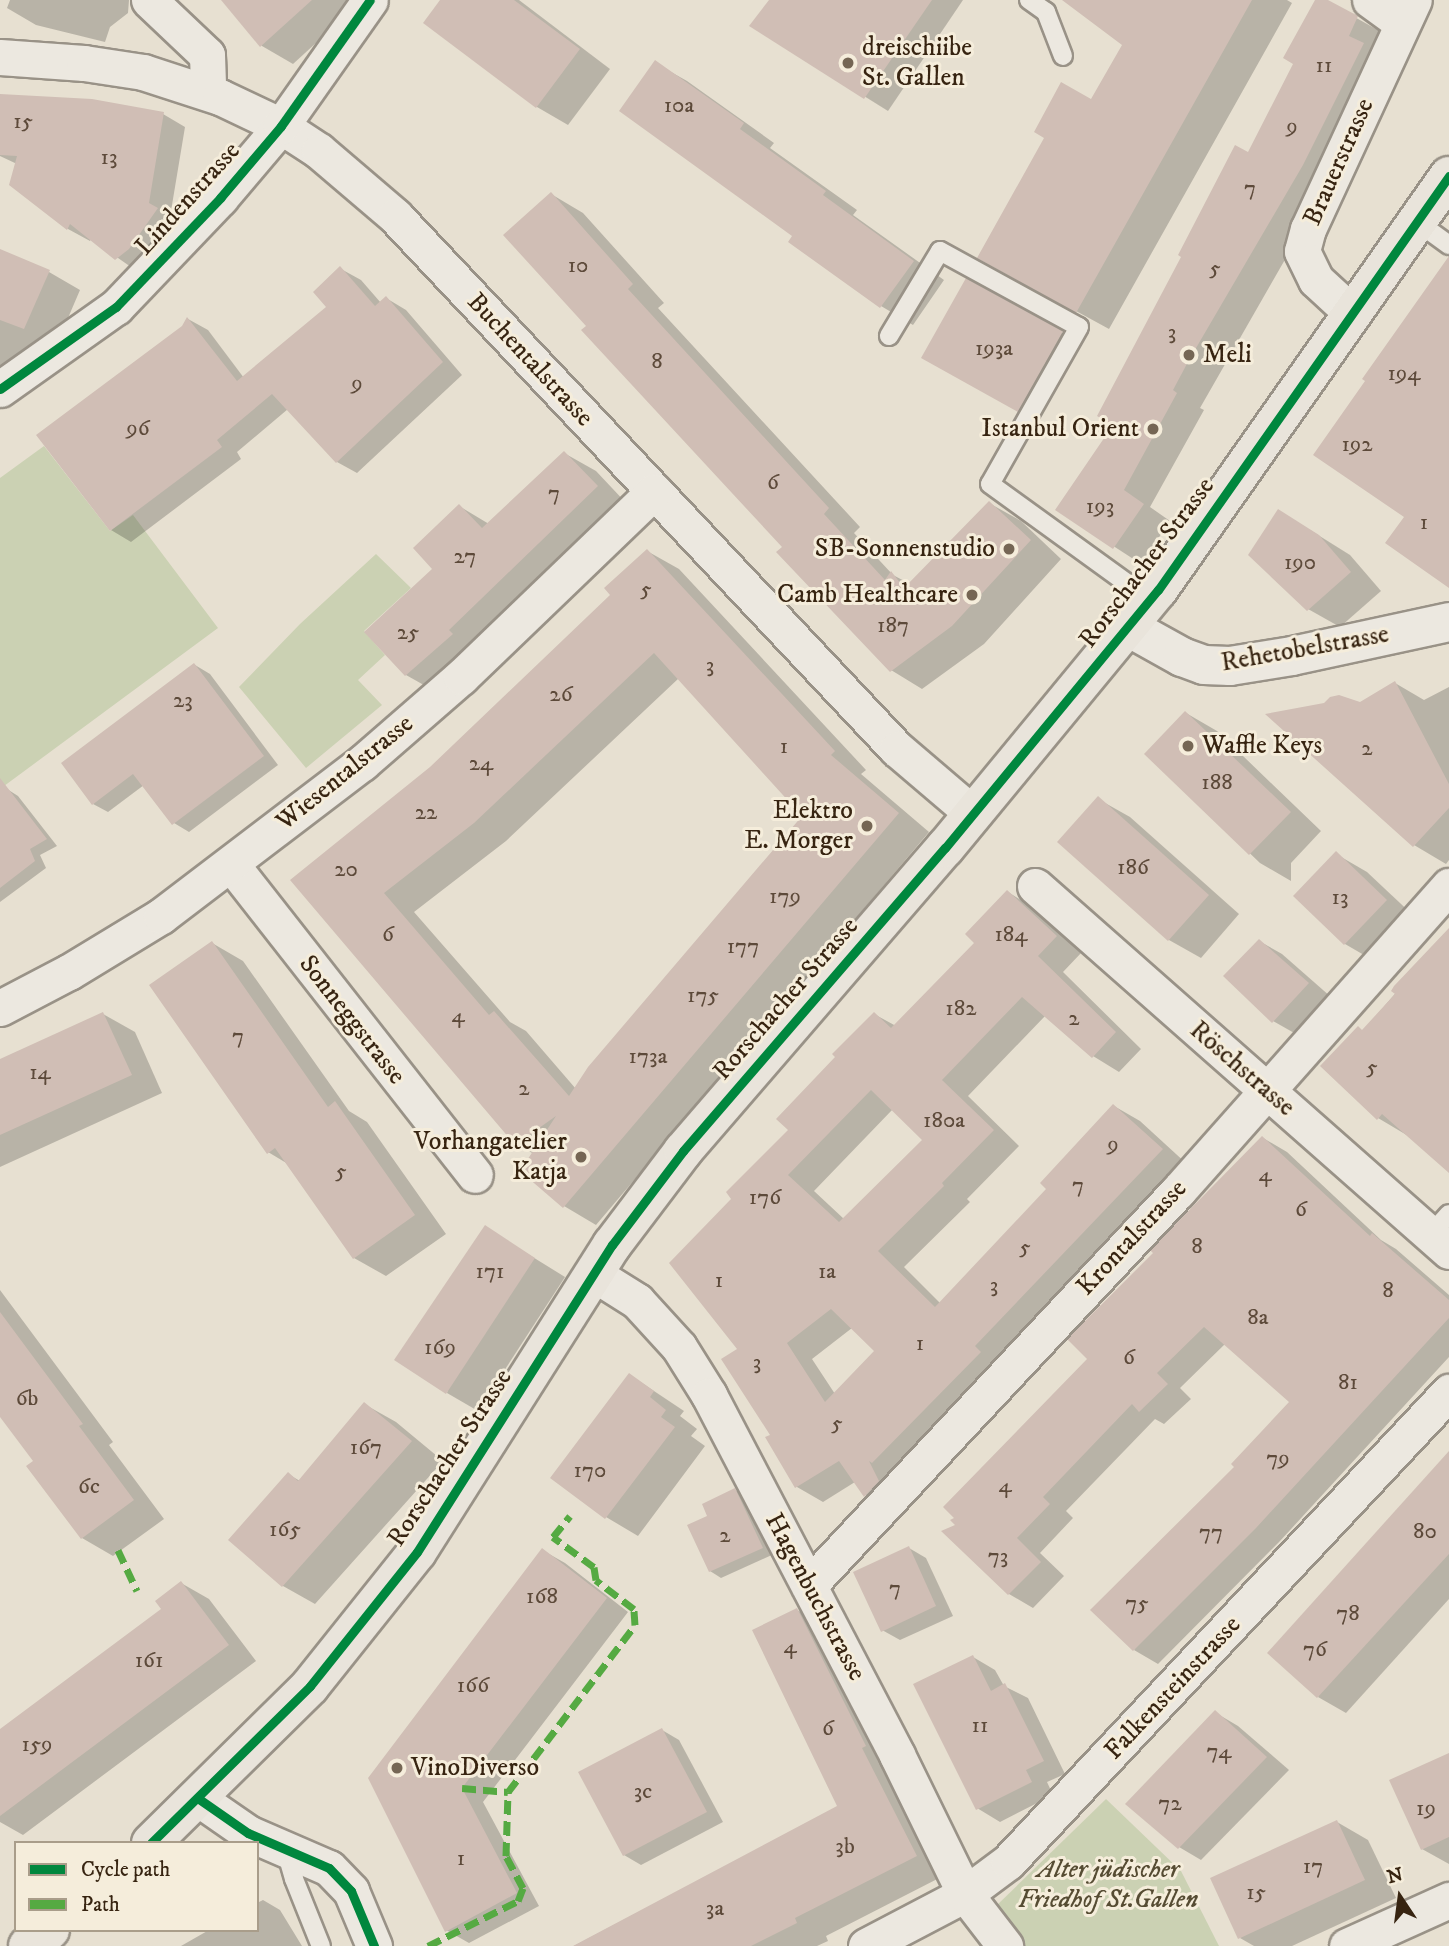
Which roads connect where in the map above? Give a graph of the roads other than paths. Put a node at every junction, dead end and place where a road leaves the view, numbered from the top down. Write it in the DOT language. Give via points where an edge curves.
graph roads {
  1 [pos="149,0"];
  2 [pos="370,0"];
  3 [pos="1029,0"];
  4 [pos="1370,0"];
  5 [pos="1408,11"];
  6 [pos="1063,56"];
  7 [pos="0,57"];
  8 [pos="208,92"];
  9 [pos="281,126"];
  10 [pos="1449,176"];
  11 [pos="1416,220"];
  12 [pos="1449,245"];
  13 [pos="1353,314"];
  14 [pos="888,336"];
  15 [pos="0,389"];
  16 [pos="654,491"];
  17 [pos="1139,614"];
  18 [pos="1449,622"];
  19 [pos="972,814"];
  20 [pos="231,863"];
  21 [pos="1035,886"];
  22 [pos="1449,886"];
  23 [pos="0,1008"];
  24 [pos="1266,1090"];
  25 [pos="475,1175"];
  26 [pos="1443,1233"];
  27 [pos="594,1274"];
  28 [pos="1449,1392"];
  29 [pos="809,1585"];
  30 [pos="199,1799"];
  31 [pos="153,1841"];
  32 [pos="286,1851"];
  33 [pos="965,1894"];
  34 [pos="1449,1900"];
  35 [pos="47,1932"];
  36 [pos="28,1946"];
  37 [pos="321,1946"];
  38 [pos="374,1946"];
  39 [pos="866,1946"];
  40 [pos="1005,1946"];
  41 [pos="1347,1946"];
  1 -- 8 [label="street" via="207,55"];
  2 -- 9 [label="street, Lindenstrasse"];
  3 -- 6 [label="lane" via="1046,12"];
  4 -- 5 [label="street"];
  5 -- 13 [label="street, Brauerstrasse" via="1302,251 1316,279"];
  7 -- 8 [label="street, Buchentalstrasse" via="143,72"];
  8 -- 9 [label="street, Buchentalstrasse"];
  9 -- 15 [label="street, Lindenstrasse" via="116,307"];
  9 -- 16 [label="street, Buchentalstrasse" via="319,151 395,216"];
  10 -- 11 [label="main road, Rorschacher Strasse"];
  11 -- 12 [label="lane"];
  11 -- 13 [label="main road, Rorschacher Strasse"];
  13 -- 17 [label="main road, Rorschacher Strasse"];
  14 -- 17 [label="lane" via="940,251 1079,327 990,484"];
  16 -- 19 [label="street, Buchentalstrasse" via="897,749"];
  16 -- 20 [label="street, Wiesentalstrasse" via="441,694 362,763"];
  17 -- 18 [label="street, Rehetobelstrasse" via="1182,657 1230,666"];
  17 -- 19 [label="main road, Rorschacher Strasse"];
  19 -- 27 [label="main road, Rorschacher Strasse" via="683,1151"];
  20 -- 23 [label="street, Wiesentalstrasse" via="160,916"];
  20 -- 25 [label="street, Sonneggstrasse"];
  21 -- 24 [label="street, Röschstrasse"];
  22 -- 24 [label="street, Krontalstrasse"];
  24 -- 26 [label="street, Röschstrasse"];
  24 -- 29 [label="street, Krontalstrasse" via="1178,1191"];
  27 -- 29 [label="street, Hagenbuchstrasse" via="638,1301 679,1347"];
  27 -- 30 [label="main road, Rorschacher Strasse" via="417,1552 310,1686"];
  28 -- 33 [label="street, Falkensteinstrasse" via="1054,1816 1008,1862"];
  29 -- 33 [label="street, Hagenbuchstrasse"];
  30 -- 31 [label="main road, Rorschacher Strasse"];
  30 -- 32 [label="street" via="248,1833"];
  32 -- 37 [label="lane"];
  32 -- 38 [label="street" via="329,1868 341,1878"];
  33 -- 39 [label="street, Falkensteinstrasse"];
  33 -- 40 [label="street, Hagenbuchstrasse"];
  34 -- 41 [label="street"];
  35 -- 36 [label="main road"];
}
